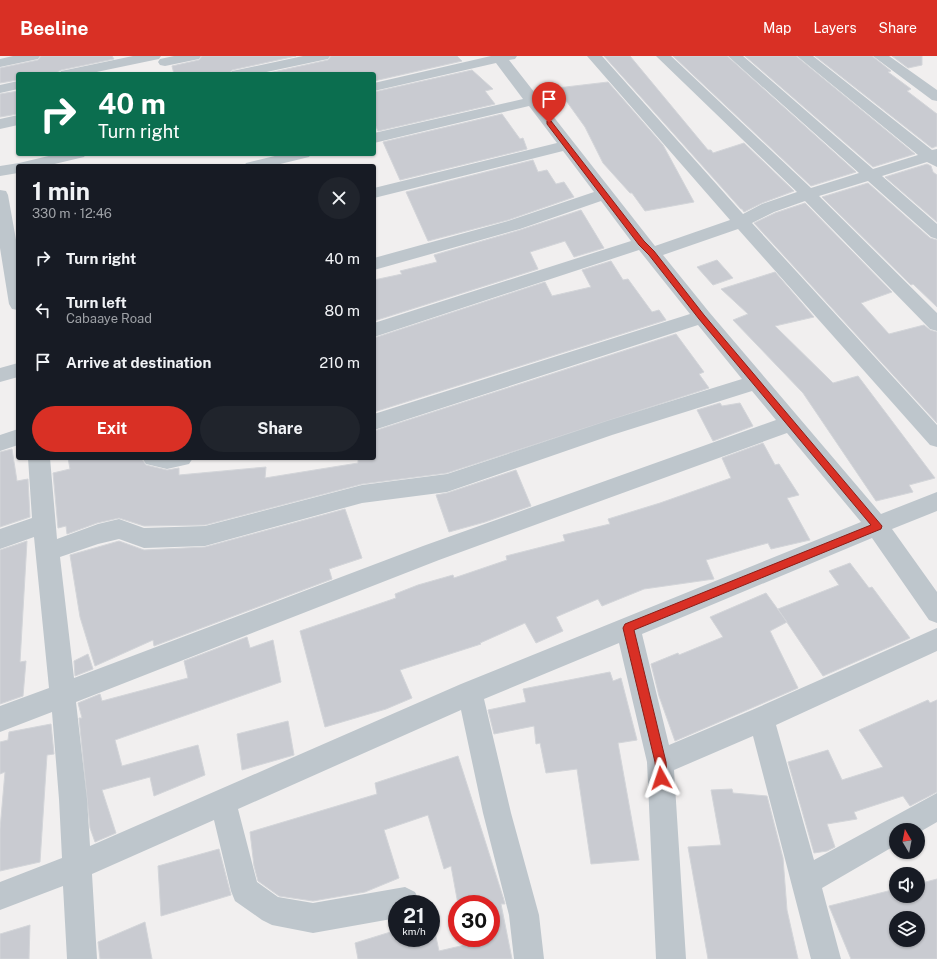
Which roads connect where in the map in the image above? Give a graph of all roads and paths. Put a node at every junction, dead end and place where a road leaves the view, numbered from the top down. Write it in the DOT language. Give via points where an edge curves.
graph roads {
  1 [pos="33,56"];
  2 [pos="194,56"];
  3 [pos="323,56"];
  4 [pos="594,56"];
  5 [pos="664,56"];
  6 [pos="735,56"];
  7 [pos="804,56"];
  8 [pos="880,56"];
  9 [pos="502,57"];
  10 [pos="162,62"];
  11 [pos="0,63"];
  12 [pos="82,72"];
  13 [pos="247,72"];
  14 [pos="16,85"];
  15 [pos="376,87"];
  16 [pos="0,89"];
  17 [pos="937,97"];
  18 [pos="532,101"];
  19 [pos="16,120"];
  20 [pos="0,124"];
  21 [pos="376,138"];
  22 [pos="566,145"];
  23 [pos="69,156"];
  24 [pos="295,156"];
  25 [pos="935,157"];
  26 [pos="34,164"];
  27 [pos="261,164"];
  28 [pos="16,168"];
  29 [pos="0,172"];
  30 [pos="869,174"];
  31 [pos="376,192"];
  32 [pos="604,194"];
  33 [pos="808,194"];
  34 [pos="0,195"];
  35 [pos="741,222"];
  36 [pos="7,223"];
  37 [pos="937,233"];
  38 [pos="647,248"];
  39 [pos="376,263"];
  40 [pos="10,277"];
  41 [pos="16,297"];
  42 [pos="702,317"];
  43 [pos="937,324"];
  44 [pos="376,329"];
  45 [pos="16,371"];
  46 [pos="0,375"];
  47 [pos="756,382"];
  48 [pos="376,421"];
  49 [pos="791,423"];
  50 [pos="16,438"];
  51 [pos="937,439"];
  52 [pos="0,443"];
  53 [pos="39,460"];
  54 [pos="937,501"];
  55 [pos="44,524"];
  56 [pos="877,526"];
  57 [pos="0,539"];
  58 [pos="47,552"];
  59 [pos="937,612"];
  60 [pos="628,628"];
  61 [pos="937,639"];
  62 [pos="470,693"];
  63 [pos="62,694"];
  64 [pos="0,719"];
  65 [pos="761,719"];
  66 [pos="660,762"];
  67 [pos="223,802"];
  68 [pos="937,807"];
  69 [pos="908,823"];
  70 [pos="889,834"];
  71 [pos="77,866"];
  72 [pos="806,881"];
  73 [pos="0,896"];
  74 [pos="388,905"];
  75 [pos="82,959"];
  76 [pos="529,959"];
  77 [pos="671,959"];
  78 [pos="826,959"];
  1 -- 11 [label="street"];
  2 -- 10 [label="street"];
  3 -- 13 [label="street"];
  4 -- 35 [label="street"];
  5 -- 33 [label="street"];
  6 -- 30 [label="street"];
  7 -- 25 [label="street"];
  8 -- 17 [label="street"];
  9 -- 15 [label="street"];
  9 -- 18 [label="street"];
  10 -- 12 [label="street"];
  14 -- 16 [label="street"];
  18 -- 21 [label="street"];
  18 -- 22 [label="street"];
  19 -- 20 [label="street"];
  22 -- 31 [label="street"];
  22 -- 32 [label="street"];
  23 -- 26 [label="street"];
  24 -- 27 [label="street"];
  25 -- 30 [label="street"];
  28 -- 29 [label="street"];
  30 -- 33 [label="street"];
  30 -- 37 [label="street"];
  32 -- 38 [label="street"];
  32 -- 39 [label="street" via="514,225"];
  33 -- 35 [label="street" via="768,208"];
  33 -- 43 [label="street"];
  34 -- 36 [label="street"];
  35 -- 38 [label="street"];
  35 -- 51 [label="street"];
  36 -- 40 [label="street"];
  38 -- 42 [label="street"];
  38 -- 44 [label="street"];
  40 -- 41 [label="street"];
  42 -- 47 [label="street"];
  42 -- 48 [label="street"];
  45 -- 46 [label="street"];
  47 -- 49 [label="street"];
  47 -- 58 [label="street" via="447,483 362,494 205,536 144,538 119,529"];
  49 -- 56 [label="street"];
  49 -- 63 [label="street" via="431,553"];
  50 -- 52 [label="street"];
  53 -- 55 [label="street"];
  54 -- 56 [label="street"];
  55 -- 57 [label="street"];
  55 -- 58 [label="street"];
  56 -- 59 [label="street"];
  56 -- 60 [label="street"];
  58 -- 63 [label="street"];
  60 -- 62 [label="street"];
  60 -- 66 [label="street"];
  61 -- 65 [label="street"];
  62 -- 67 [label="street"];
  62 -- 76 [label="street" via="497,814 524,915"];
  63 -- 64 [label="street"];
  63 -- 71 [label="street"];
  65 -- 66 [label="street"];
  65 -- 72 [label="street"];
  66 -- 77 [label="street"];
  67 -- 71 [label="street"];
  67 -- 74 [label="street" via="245,891 272,910 313,918"];
  68 -- 69 [label="street"];
  70 -- 72 [label="street"];
  71 -- 73 [label="street"];
  71 -- 75 [label="street"];
  72 -- 78 [label="street"];
}
